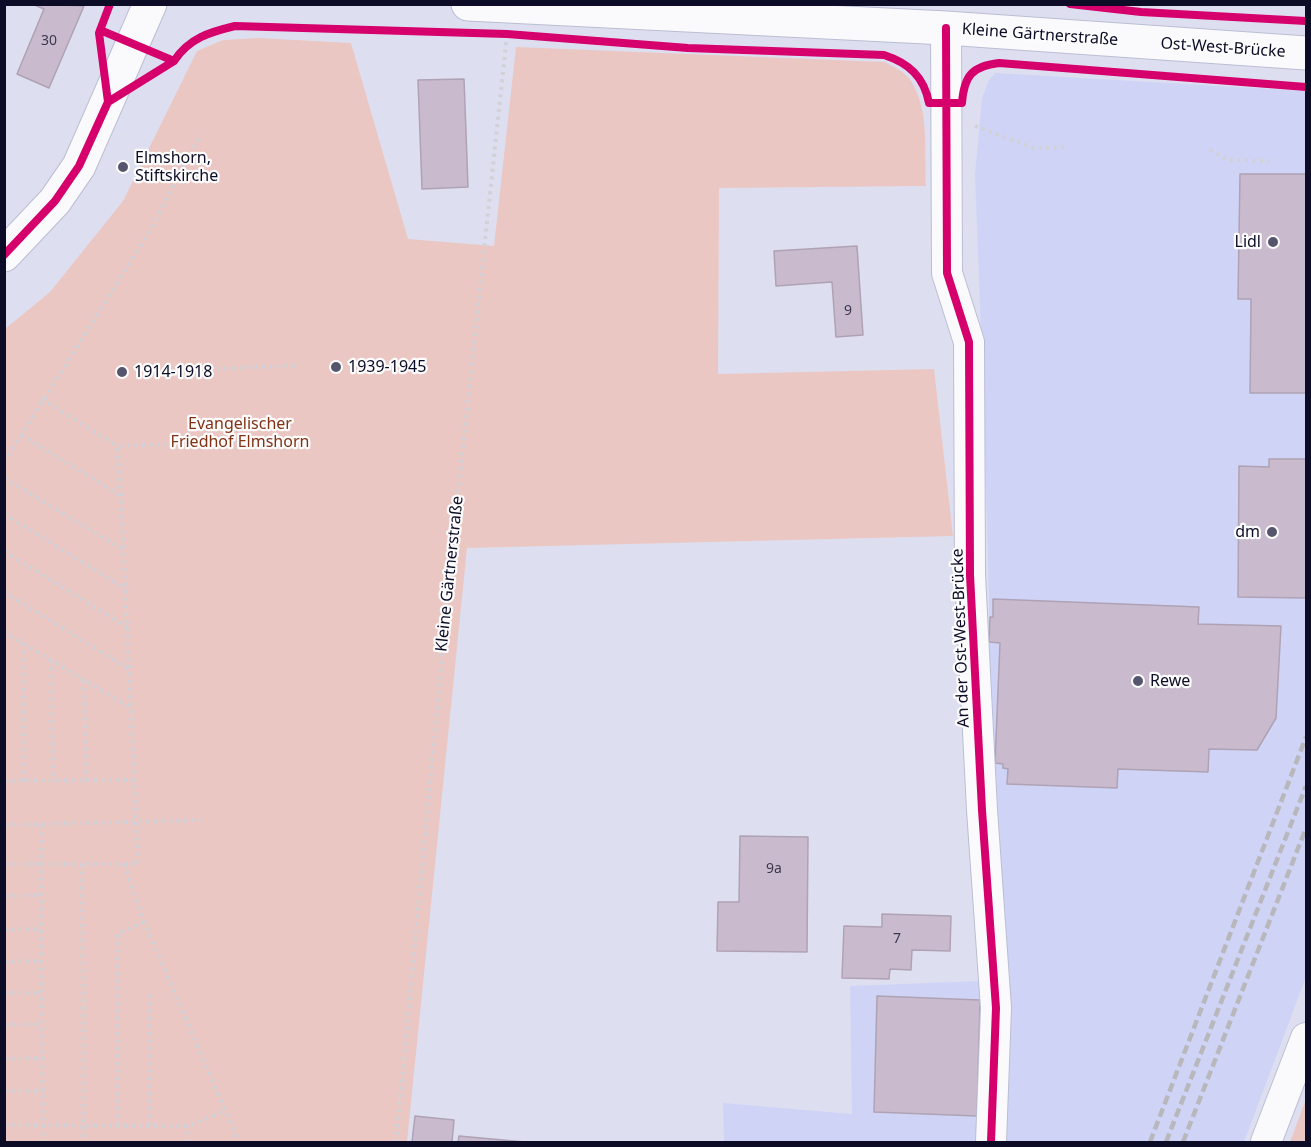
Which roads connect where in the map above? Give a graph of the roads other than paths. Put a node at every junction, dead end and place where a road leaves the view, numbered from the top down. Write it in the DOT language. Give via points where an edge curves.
graph roads {
  1 [pos="150,4"];
  2 [pos="468,4"];
  3 [pos="946,28"];
  4 [pos="1139,43"];
  5 [pos="1306,54"];
  6 [pos="4,255"];
  7 [pos="1306,1038"];
  8 [pos="991,1143"];
  9 [pos="1266,1143"];
  1 -- 6 [label="main road" via="79,166 55,201"];
  2 -- 3 [label="main road, Kleine Gärtnerstraße"];
  3 -- 4 [label="main road, Kleine Gärtnerstraße"];
  3 -- 8 [label="street, An der Ost-West-Brücke" via="947,273 969,342 970,575 996,1008"];
  4 -- 5 [label="main road, Ost-West-Brücke"];
  7 -- 9 [label="street"];
}
